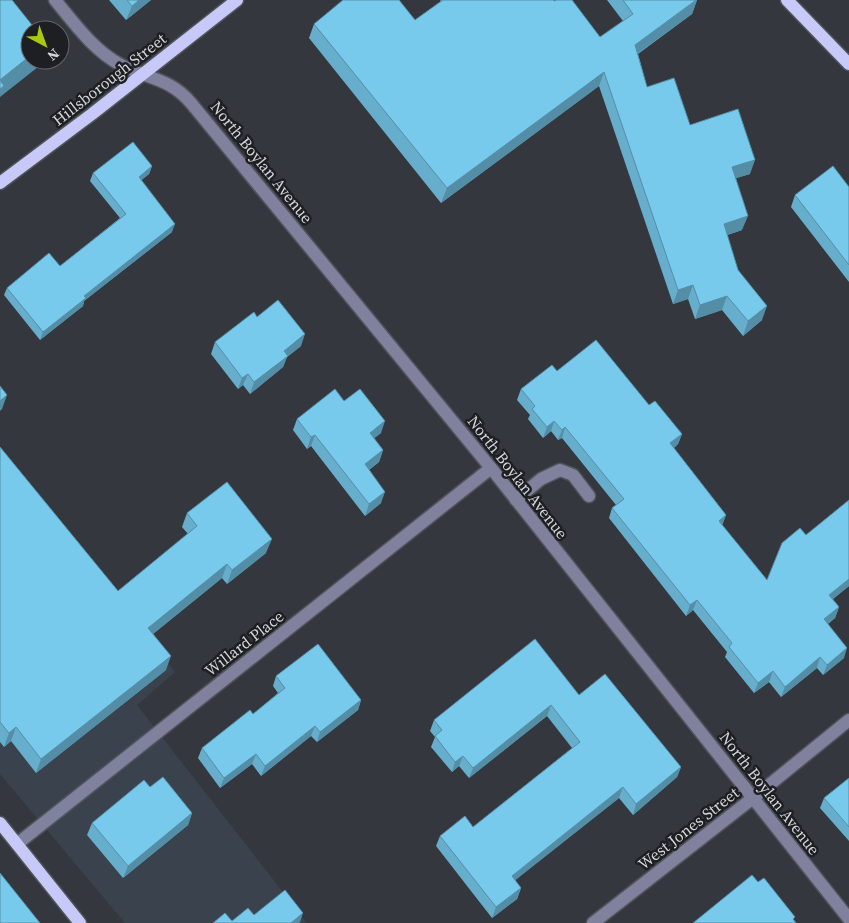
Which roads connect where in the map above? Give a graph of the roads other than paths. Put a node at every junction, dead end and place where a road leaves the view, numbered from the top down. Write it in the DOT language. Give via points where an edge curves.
graph roads {
  1 [pos="55,0"];
  2 [pos="238,0"];
  3 [pos="787,0"];
  4 [pos="849,64"];
  5 [pos="144,73"];
  6 [pos="0,183"];
  7 [pos="492,468"];
  8 [pos="589,496"];
  9 [pos="516,500"];
  10 [pos="849,720"];
  11 [pos="753,798"];
  12 [pos="0,822"];
  13 [pos="17,844"];
  14 [pos="849,919"];
  15 [pos="80,923"];
  16 [pos="592,923"];
  1 -- 5 [label="street, North Boylan Avenue" via="94,44 120,65"];
  2 -- 5 [label="main road, Hillsborough Street"];
  3 -- 4 [label="main road"];
  5 -- 6 [label="main road, Hillsborough Street"];
  5 -- 7 [label="street, North Boylan Avenue" via="166,81 182,92"];
  7 -- 9 [label="street, North Boylan Avenue"];
  7 -- 13 [label="street, Willard Place"];
  8 -- 9 [label="street" via="573,475 560,470 541,479"];
  9 -- 11 [label="street, North Boylan Avenue"];
  10 -- 11 [label="street, West Jones Street"];
  11 -- 14 [label="street, North Boylan Avenue"];
  11 -- 16 [label="street, West Jones Street"];
  12 -- 13 [label="main road"];
  13 -- 15 [label="main road"];
}
